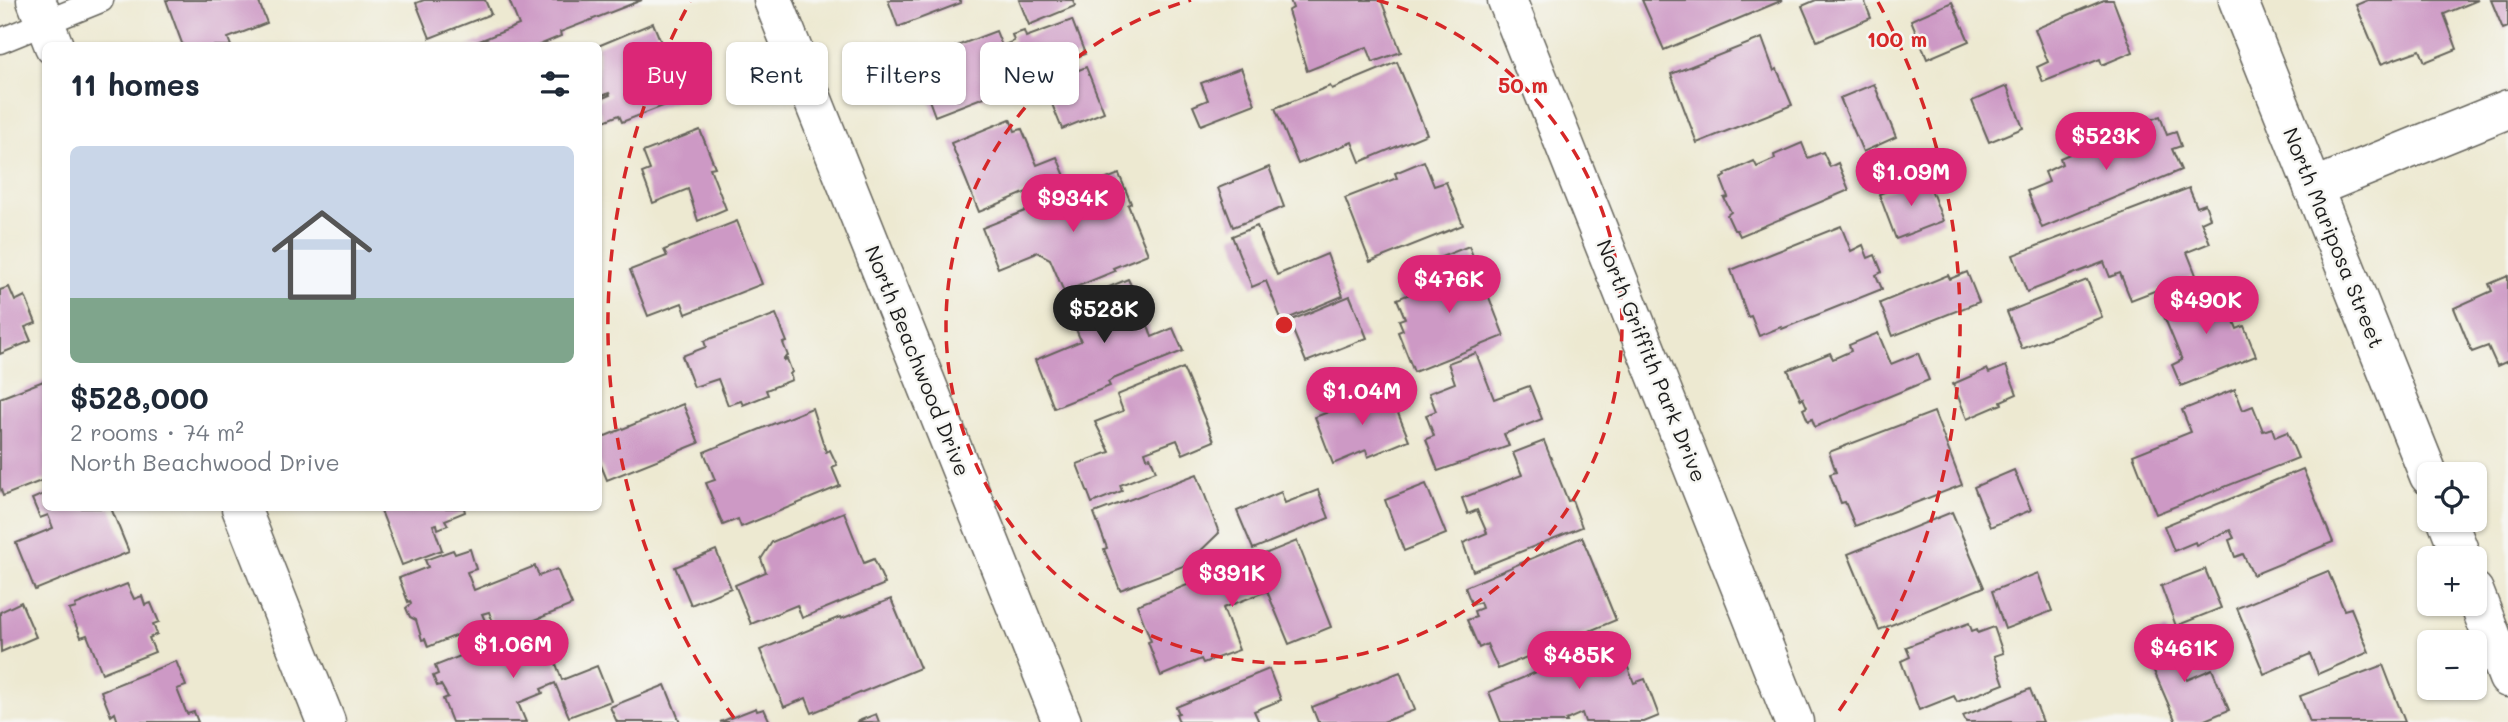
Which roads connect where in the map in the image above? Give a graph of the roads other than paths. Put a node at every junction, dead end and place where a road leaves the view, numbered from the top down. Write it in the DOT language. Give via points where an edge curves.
graph roads {
  1 [pos="101,0"];
  2 [pos="773,0"];
  3 [pos="1507,0"];
  4 [pos="2238,0"];
  5 [pos="45,23"];
  6 [pos="0,41"];
  7 [pos="2508,108"];
  8 [pos="2313,188"];
  9 [pos="2423,462"];
  10 [pos="241,511"];
  11 [pos="2484,616"];
  12 [pos="2508,678"];
  13 [pos="326,722"];
  14 [pos="1062,722"];
  15 [pos="1794,722"];
  1 -- 5 [label="lane"];
  2 -- 14 [label="street, North Beachwood Drive"];
  3 -- 15 [label="street, North Griffith Park Drive"];
  4 -- 8 [label="street, North Mariposa Street"];
  5 -- 6 [label="lane"];
  7 -- 8 [label="street"];
  8 -- 9 [label="street, North Mariposa Street"];
  10 -- 13 [label="street"];
  11 -- 12 [label="street"];
}
